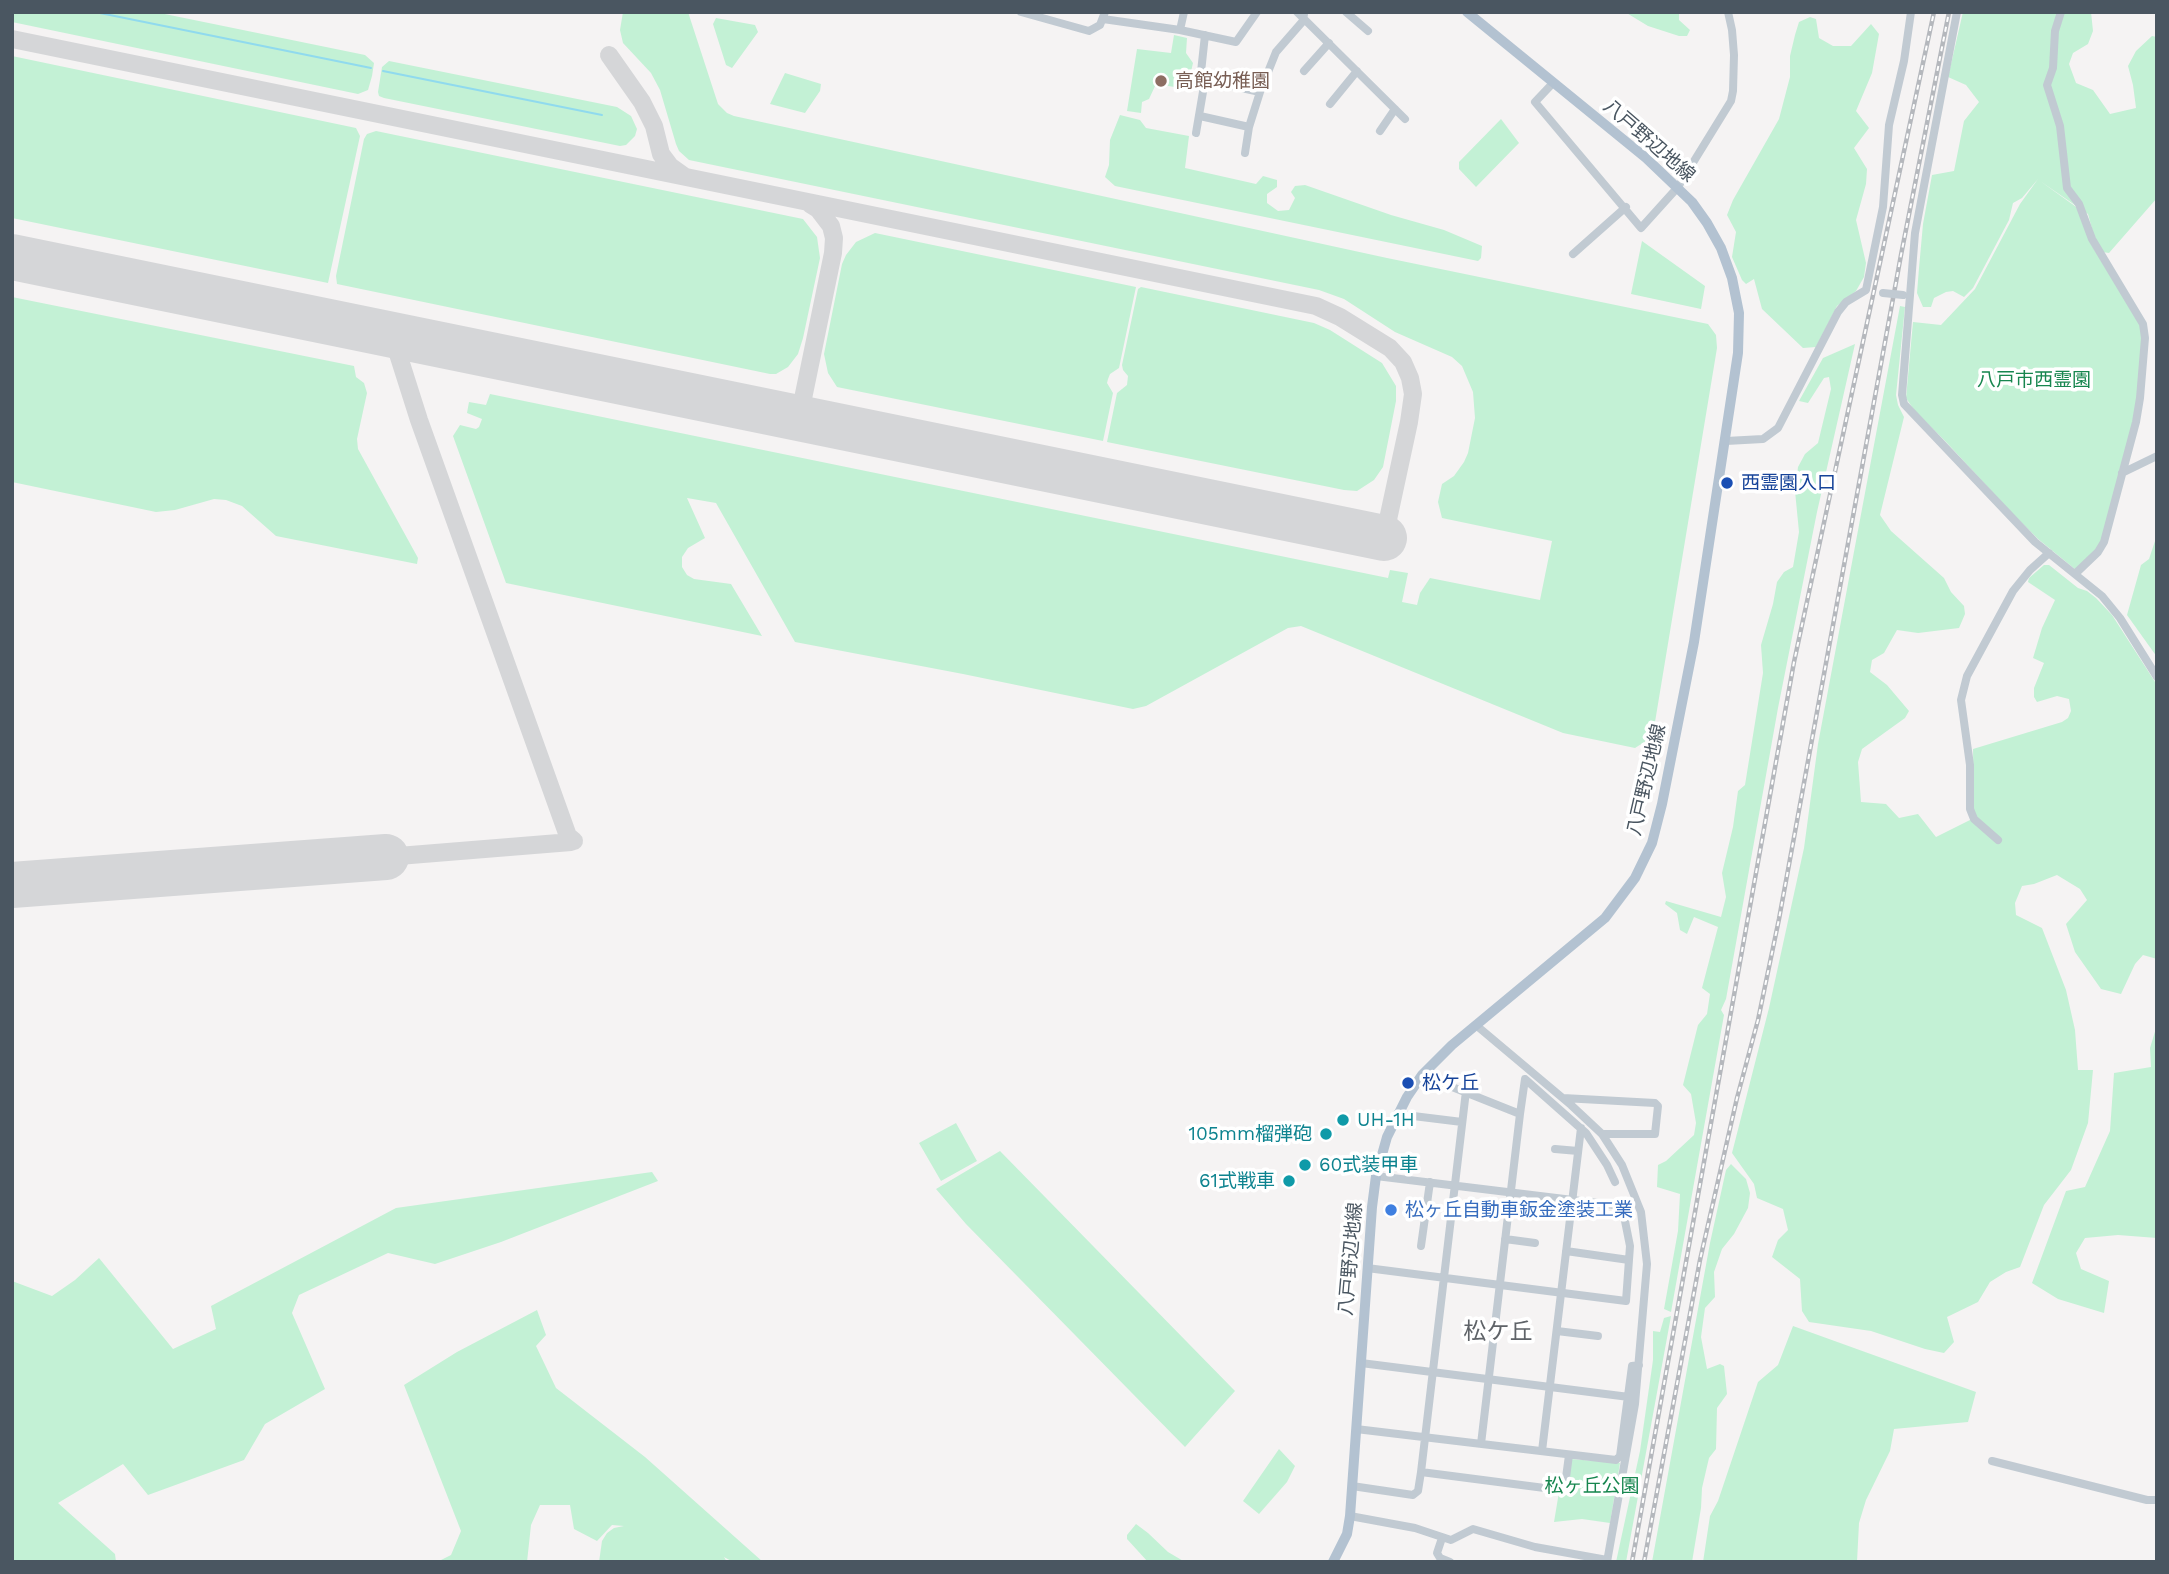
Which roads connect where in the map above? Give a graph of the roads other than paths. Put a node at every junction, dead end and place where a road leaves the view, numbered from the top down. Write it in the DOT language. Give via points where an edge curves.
graph roads {
  1 [pos="1022,12"];
  2 [pos="1184,12"];
  3 [pos="1257,12"];
  4 [pos="1346,12"];
  5 [pos="1467,12"];
  6 [pos="1728,12"];
  7 [pos="1911,12"];
  8 [pos="1957,12"];
  9 [pos="2061,12"];
  10 [pos="1302,14"];
  11 [pos="1104,16"];
  12 [pos="1180,30"];
  13 [pos="1368,31"];
  14 [pos="1205,35"];
  15 [pos="1329,43"];
  16 [pos="1304,71"];
  17 [pos="1357,71"];
  18 [pos="1205,80"];
  19 [pos="1553,83"];
  20 [pos="1260,92"];
  21 [pos="1330,104"];
  22 [pos="1395,109"];
  23 [pos="1200,116"];
  24 [pos="1405,119"];
  25 [pos="1249,128"];
  26 [pos="1380,131"];
  27 [pos="1196,133"];
  28 [pos="1244,153"];
  29 [pos="1678,187"];
  30 [pos="1626,207"];
  31 [pos="1573,254"];
  32 [pos="1866,290"];
  33 [pos="1907,295"];
  34 [pos="1726,441"];
  35 [pos="2157,456"];
  36 [pos="2122,473"];
  37 [pos="2049,553"];
  38 [pos="2075,574"];
  39 [pos="2157,677"];
  40 [pos="1998,840"];
  41 [pos="1477,1026"];
  42 [pos="1422,1075"];
  43 [pos="1466,1091"];
  44 [pos="1563,1098"];
  45 [pos="1397,1114"];
  46 [pos="1520,1114"];
  47 [pos="1462,1122"];
  48 [pos="1581,1128"];
  49 [pos="1602,1134"];
  50 [pos="1555,1149"];
  51 [pos="1578,1151"];
  52 [pos="1376,1176"];
  53 [pos="1430,1182"];
  54 [pos="1615,1182"];
  55 [pos="1454,1185"];
  56 [pos="1510,1192"];
  57 [pos="1572,1200"];
  58 [pos="1505,1239"];
  59 [pos="1535,1243"];
  60 [pos="1421,1246"];
  61 [pos="1566,1251"];
  62 [pos="1629,1260"];
  63 [pos="1367,1268"];
  64 [pos="1443,1278"];
  65 [pos="1499,1285"];
  66 [pos="1560,1293"];
  67 [pos="1557,1331"];
  68 [pos="1598,1336"];
  69 [pos="1361,1363"];
  70 [pos="1639,1365"];
  71 [pos="1432,1371"];
  72 [pos="1489,1378"];
  73 [pos="1550,1385"];
  74 [pos="1629,1396"];
  75 [pos="1356,1429"];
  76 [pos="1424,1437"];
  77 [pos="1481,1444"];
  78 [pos="1542,1451"];
  79 [pos="1569,1455"];
  80 [pos="1992,1461"];
  81 [pos="1421,1472"];
  82 [pos="1352,1486"];
  83 [pos="2157,1500"];
  84 [pos="1350,1516"];
  85 [pos="1442,1538"];
  86 [pos="1576,1558"];
  87 [pos="1607,1561"];
  88 [pos="1333,1562"];
  89 [pos="1450,1562"];
  1 -- 11 [label="street" via="1088,31 1100,25"];
  2 -- 12 [label="street"];
  3 -- 14 [label="street" via="1236,42"];
  4 -- 13 [label="street"];
  5 -- 19 [label="main road, 八戸野辺地線"];
  6 -- 29 [label="street" via="1734,55 1731,101"];
  7 -- 32 [label="street" via="1889,125 1883,207"];
  8 -- 33 [label="street"];
  9 -- 36 [label="street" via="2047,85 2060,126 2067,188 2144,329 2140,398"];
  10 -- 15 [label="street"];
  10 -- 20 [label="street" via="1276,52"];
  11 -- 12 [label="street"];
  12 -- 14 [label="street"];
  14 -- 18 [label="street" via="1201,72"];
  15 -- 16 [label="street"];
  15 -- 17 [label="street"];
  17 -- 21 [label="street"];
  17 -- 22 [label="street"];
  18 -- 20 [label="street"];
  18 -- 23 [label="street"];
  19 -- 29 [label="main road, 八戸野辺地線"];
  19 -- 30 [label="street" via="1535,102"];
  20 -- 25 [label="street"];
  22 -- 24 [label="street"];
  22 -- 26 [label="street"];
  23 -- 25 [label="street"];
  23 -- 27 [label="street"];
  25 -- 28 [label="street"];
  29 -- 30 [label="street" via="1641,228"];
  29 -- 34 [label="main road, 八戸野辺地線" via="1721,248 1739,313"];
  30 -- 31 [label="street"];
  32 -- 33 [label="street, bridge"];
  32 -- 34 [label="street" via="1838,312 1778,428 1763,439"];
  33 -- 37 [label="street" via="1904,404"];
  34 -- 41 [label="main road, 八戸野辺地線" via="1694,642 1652,843 1635,878 1605,918"];
  35 -- 36 [label="street"];
  36 -- 38 [label="street" via="2104,542"];
  37 -- 38 [label="street"];
  37 -- 40 [label="street" via="2013,591 1967,676 1961,700 1970,808 1974,819"];
  38 -- 39 [label="street" via="2112,607"];
  41 -- 42 [label="main road, 八戸野辺地線"];
  41 -- 44 [label="street"];
  42 -- 43 [label="street"];
  42 -- 45 [label="main road, 八戸野辺地線"];
  43 -- 46 [label="street"];
  43 -- 47 [label="street"];
  44 -- 49 [label="street"];
  44 -- 49 [label="street" via="1658,1105 1655,1134"];
  45 -- 47 [label="street"];
  45 -- 52 [label="main road, 八戸野辺地線"];
  46 -- 48 [label="street" via="1525,1079"];
  46 -- 56 [label="street"];
  47 -- 55 [label="street"];
  48 -- 51 [label="street"];
  48 -- 54 [label="street"];
  49 -- 70 [label="street" via="1633,1188 1642,1221 1647,1264"];
  50 -- 51 [label="street"];
  51 -- 57 [label="street"];
  52 -- 53 [label="street"];
  52 -- 63 [label="main road, 八戸野辺地線"];
  53 -- 55 [label="street"];
  53 -- 60 [label="street"];
  55 -- 56 [label="street"];
  55 -- 64 [label="street"];
  56 -- 57 [label="street"];
  56 -- 58 [label="street"];
  57 -- 61 [label="street"];
  57 -- 62 [label="street" via="1622,1206"];
  58 -- 59 [label="street"];
  58 -- 65 [label="street"];
  61 -- 62 [label="street"];
  61 -- 66 [label="street"];
  62 -- 66 [label="street" via="1626,1301"];
  63 -- 64 [label="street"];
  63 -- 69 [label="main road, 八戸野辺地線"];
  64 -- 65 [label="street"];
  64 -- 71 [label="street"];
  65 -- 66 [label="street"];
  65 -- 72 [label="street"];
  66 -- 67 [label="street"];
  67 -- 68 [label="street"];
  67 -- 73 [label="street"];
  69 -- 71 [label="street"];
  69 -- 75 [label="main road, 八戸野辺地線"];
  70 -- 74 [label="street" via="1632,1366"];
  70 -- 87 [label="street"];
  71 -- 72 [label="street"];
  71 -- 76 [label="street"];
  72 -- 73 [label="street"];
  72 -- 77 [label="street"];
  73 -- 74 [label="street"];
  73 -- 78 [label="street"];
  74 -- 79 [label="street" via="1619,1459"];
  75 -- 76 [label="street"];
  75 -- 82 [label="main road, 八戸野辺地線"];
  76 -- 77 [label="street"];
  76 -- 81 [label="street"];
  77 -- 78 [label="street"];
  78 -- 79 [label="street"];
  79 -- 81 [label="street" via="1565,1485 1560,1490"];
  80 -- 83 [label="street"];
  81 -- 82 [label="street" via="1413,1495"];
  82 -- 84 [label="main road, 八戸野辺地線"];
  84 -- 85 [label="street"];
  84 -- 88 [label="main road, 八戸野辺地線"];
  85 -- 86 [label="street" via="1451,1540 1473,1529"];
  85 -- 89 [label="street" via="1437,1553"];
  86 -- 87 [label="street"];
}
